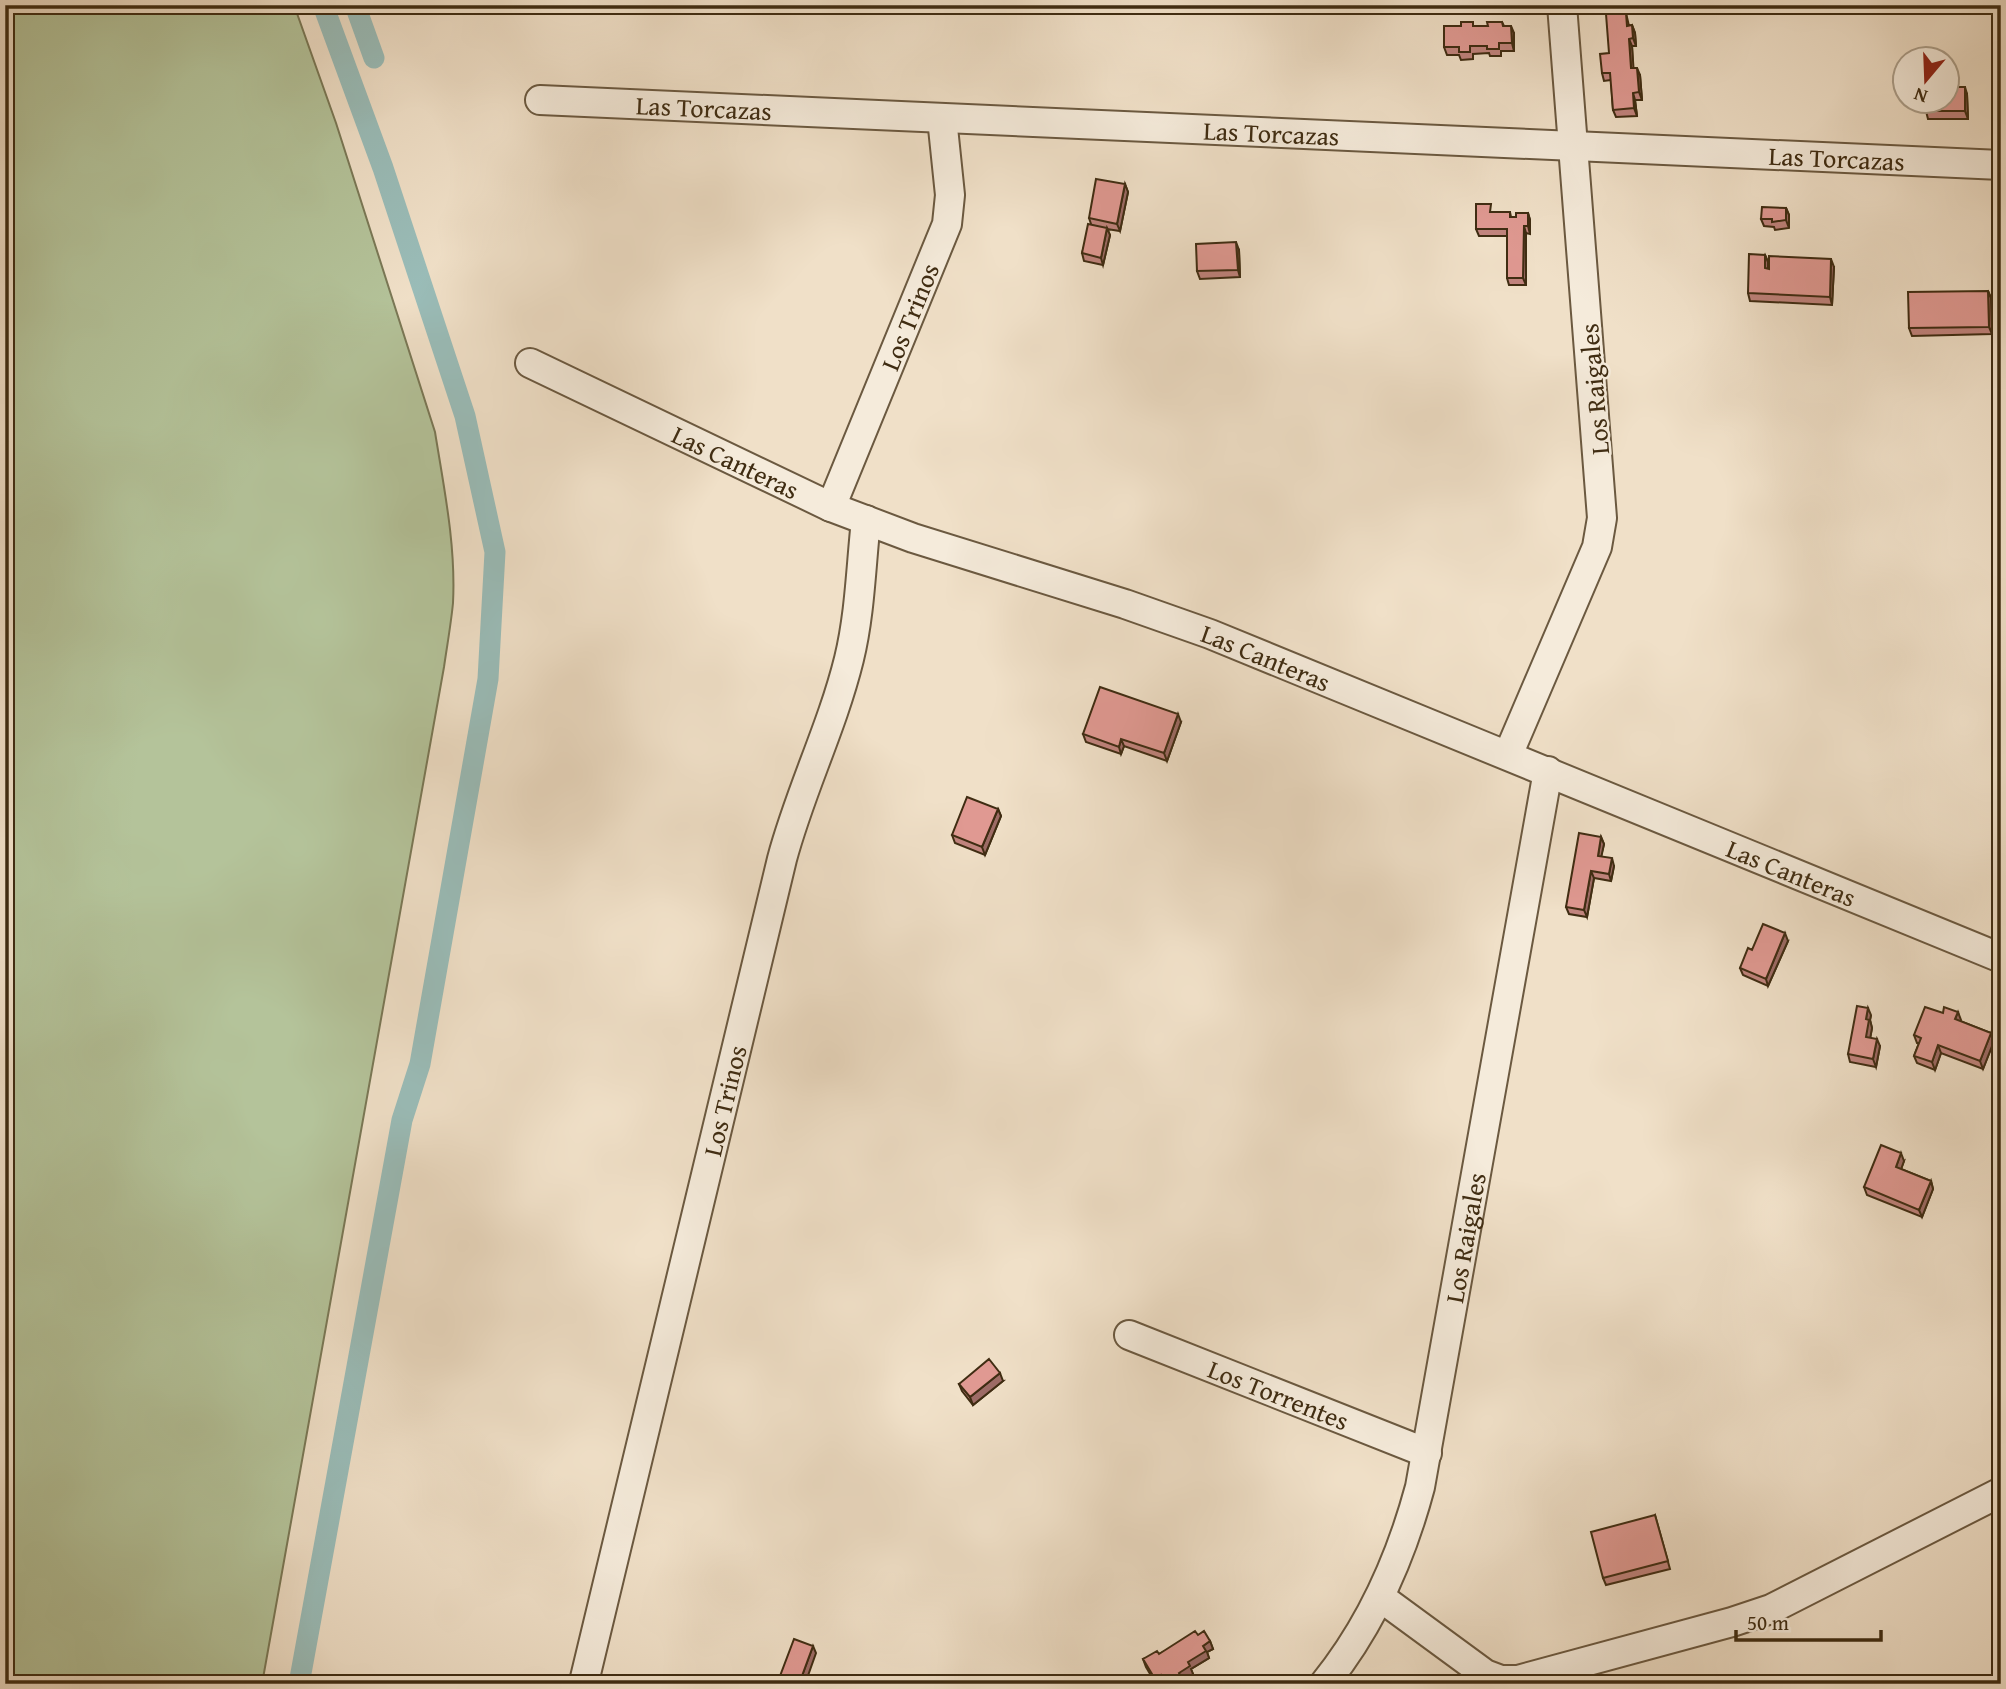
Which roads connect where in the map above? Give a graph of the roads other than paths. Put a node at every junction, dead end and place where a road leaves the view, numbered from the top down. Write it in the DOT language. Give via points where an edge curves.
graph roads {
  1 [pos="1562,5"];
  2 [pos="540,100"];
  3 [pos="943,118"];
  4 [pos="1574,146"];
  5 [pos="2001,165"];
  6 [pos="530,363"];
  7 [pos="831,507"];
  8 [pos="866,520"];
  9 [pos="1508,755"];
  10 [pos="1548,771"];
  11 [pos="2001,958"];
  12 [pos="1129,1335"];
  13 [pos="1427,1453"];
  14 [pos="2001,1492"];
  15 [pos="1380,1597"];
  16 [pos="584,1682"];
  17 [pos="1324,1684"];
  1 -- 4 [label="street, Los Raigales"];
  2 -- 3 [label="street, Las Torcazas"];
  3 -- 4 [label="street, Las Torcazas"];
  3 -- 7 [label="street, Los Trinos" via="950,195 947,224"];
  4 -- 5 [label="street, Las Torcazas"];
  4 -- 9 [label="street, Los Raigales" via="1602,518 1597,547"];
  6 -- 7 [label="street, Las Canteras"];
  7 -- 8 [label="street, Las Canteras"];
  8 -- 9 [label="street, Las Canteras" via="1170,619"];
  8 -- 16 [label="street, Los Trinos" via="851,652 782,859"];
  9 -- 10 [label="street, Las Canteras"];
  10 -- 11 [label="street, Las Canteras"];
  10 -- 13 [label="street, Los Raigales"];
  12 -- 13 [label="street, Los Torrentes"];
  13 -- 15 [label="street, Los Raigales" via="1411,1520"];
  14 -- 15 [label="street" via="1772,1609 1518,1680 1485,1674"];
  15 -- 17 [label="street, Los Raigales"];
}
